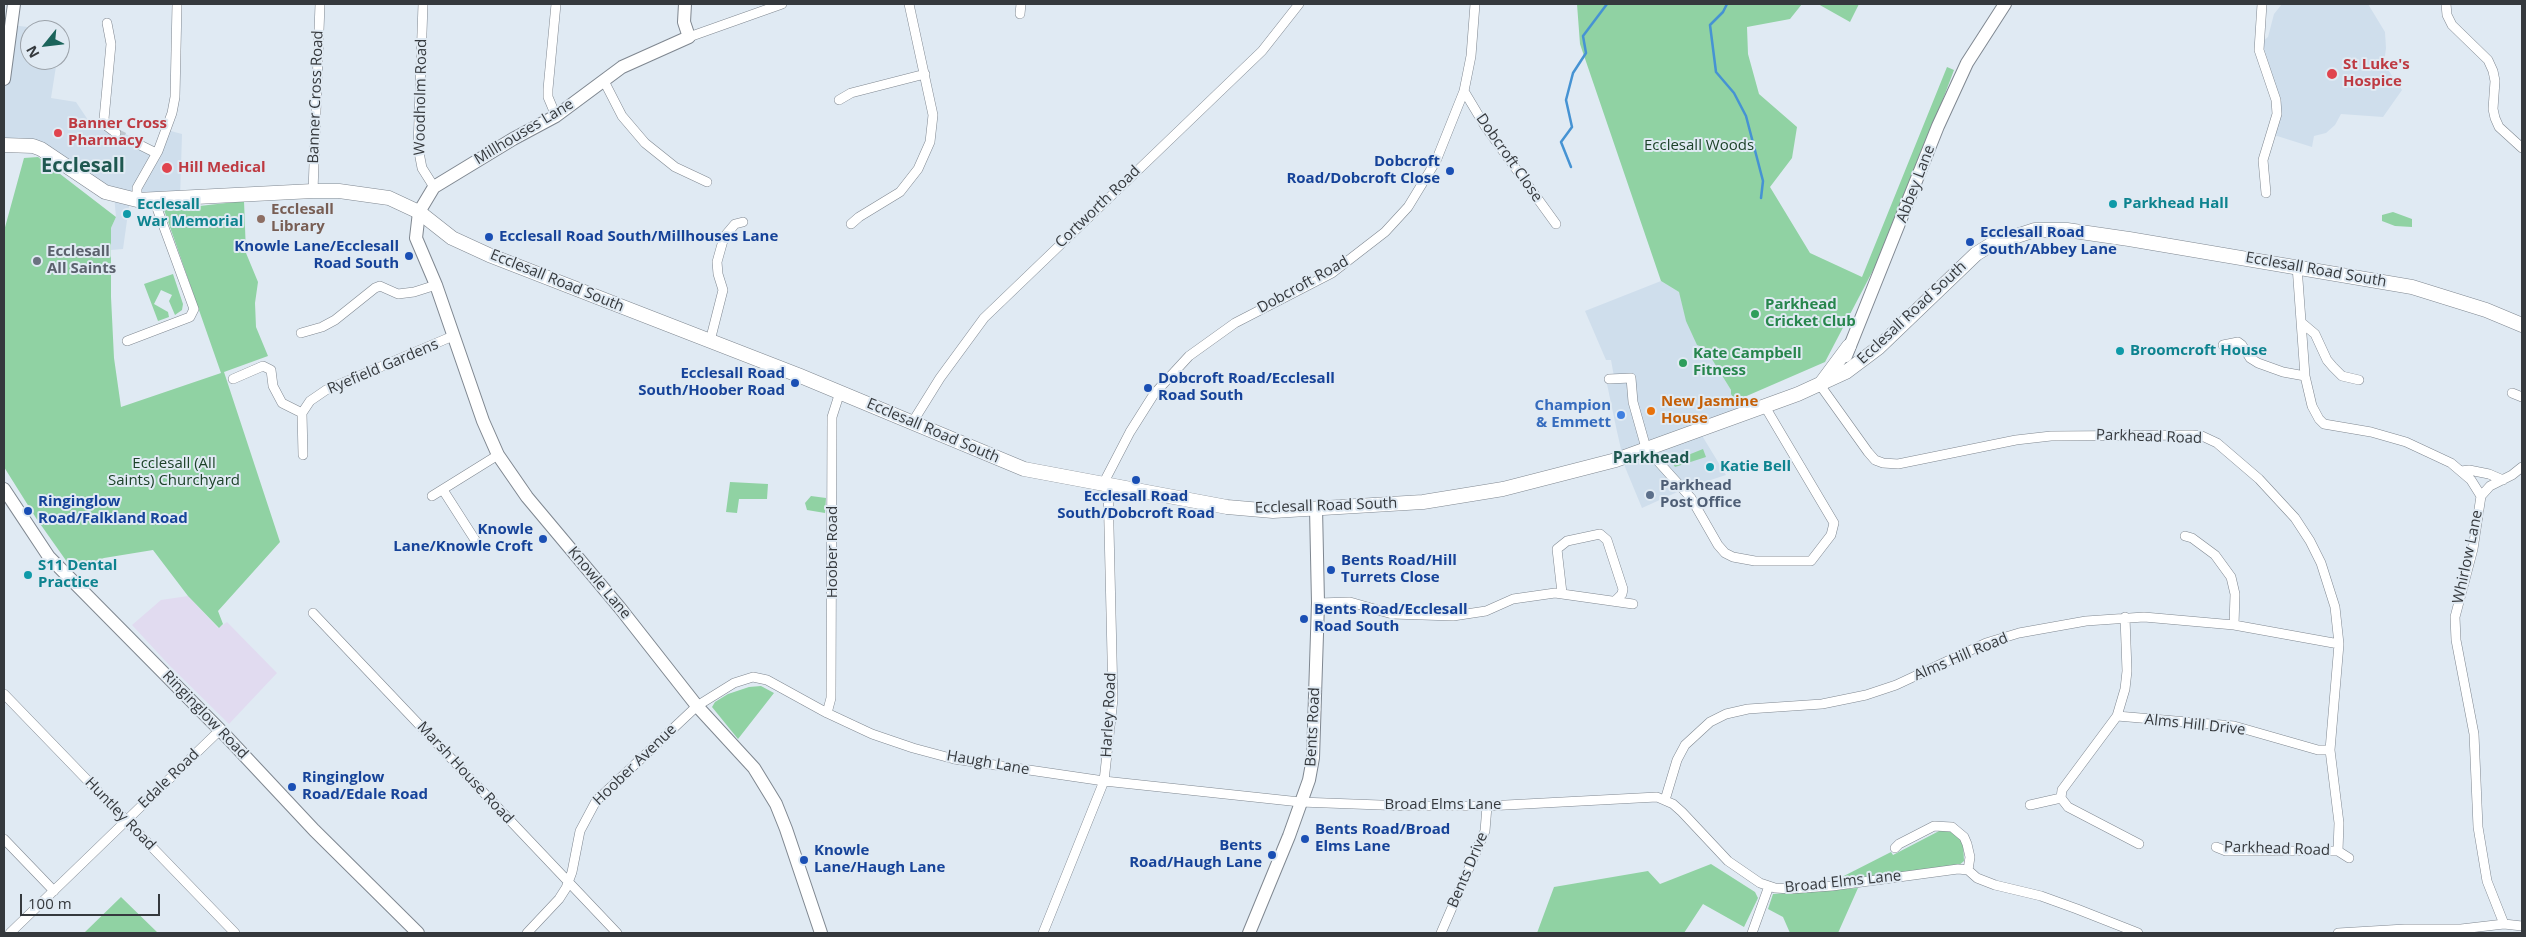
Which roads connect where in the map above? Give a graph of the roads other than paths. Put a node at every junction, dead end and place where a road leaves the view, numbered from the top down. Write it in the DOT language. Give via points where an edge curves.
graph roads {
  1 [pos="14,4"];
  2 [pos="177,4"];
  3 [pos="320,4"];
  4 [pos="423,4"];
  5 [pos="556,4"];
  6 [pos="686,4"];
  7 [pos="782,4"];
  8 [pos="909,4"];
  9 [pos="1021,4"];
  10 [pos="1299,4"];
  11 [pos="1475,4"];
  12 [pos="2005,4"];
  13 [pos="2262,4"];
  14 [pos="2446,4"];
  15 [pos="1020,14"];
  16 [pos="107,23"];
  17 [pos="689,37"];
  18 [pos="925,74"];
  19 [pos="4,79"];
  20 [pos="604,81"];
  21 [pos="1464,91"];
  22 [pos="839,100"];
  23 [pos="556,116"];
  24 [pos="116,133"];
  25 [pos="4,144"];
  26 [pos="140,145"];
  27 [pos="2522,148"];
  28 [pos="156,153"];
  29 [pos="707,182"];
  30 [pos="434,187"];
  31 [pos="313,191"];
  32 [pos="2266,193"];
  33 [pos="137,200"];
  34 [pos="154,200"];
  35 [pos="419,212"];
  36 [pos="743,222"];
  37 [pos="851,224"];
  38 [pos="1556,224"];
  39 [pos="2297,266"];
  40 [pos="436,285"];
  41 [pos="2302,323"];
  42 [pos="2522,325"];
  43 [pos="301,333"];
  44 [pos="453,336"];
  45 [pos="127,341"];
  46 [pos="710,341"];
  47 [pos="1851,342"];
  48 [pos="2223,345"];
  49 [pos="1878,348"];
  50 [pos="1846,372"];
  51 [pos="2305,376"];
  52 [pos="233,379"];
  53 [pos="1609,379"];
  54 [pos="2359,380"];
  55 [pos="1820,385"];
  56 [pos="840,392"];
  57 [pos="2512,393"];
  58 [pos="2522,397"];
  59 [pos="1764,405"];
  60 [pos="302,413"];
  61 [pos="912,423"];
  62 [pos="1646,448"];
  63 [pos="303,455"];
  64 [pos="498,455"];
  65 [pos="2522,467"];
  66 [pos="2461,471"];
  67 [pos="2503,480"];
  68 [pos="1106,484"];
  69 [pos="4,489"];
  70 [pos="443,490"];
  71 [pos="432,496"];
  72 [pos="2481,496"];
  73 [pos="1316,508"];
  74 [pos="2185,536"];
  75 [pos="477,543"];
  76 [pos="1562,593"];
  77 [pos="1616,600"];
  78 [pos="1318,603"];
  79 [pos="1633,604"];
  80 [pos="313,613"];
  81 [pos="2125,618"];
  82 [pos="2234,625"];
  83 [pos="2339,644"];
  84 [pos="4,694"];
  85 [pos="697,706"];
  86 [pos="827,713"];
  87 [pos="2118,716"];
  88 [pos="220,730"];
  89 [pos="2330,750"];
  90 [pos="1104,781"];
  91 [pos="2062,798"];
  92 [pos="1665,800"];
  93 [pos="1300,802"];
  94 [pos="2030,805"];
  95 [pos="1487,806"];
  96 [pos="127,821"];
  97 [pos="4,839"];
  98 [pos="2139,844"];
  99 [pos="2216,847"];
  100 [pos="1895,848"];
  101 [pos="2338,851"];
  102 [pos="2349,858"];
  103 [pos="1968,870"];
  104 [pos="569,882"];
  105 [pos="1769,886"];
  106 [pos="54,891"];
  107 [pos="2504,924"];
  108 [pos="2522,926"];
  109 [pos="10,933"];
  110 [pos="235,933"];
  111 [pos="418,933"];
  112 [pos="527,933"];
  113 [pos="618,933"];
  114 [pos="821,933"];
  115 [pos="1043,933"];
  116 [pos="1248,933"];
  117 [pos="1442,933"];
  118 [pos="1752,933"];
  119 [pos="2138,933"];
  120 [pos="2338,933"];
  1 -- 19 [label="street"];
  2 -- 28 [label="street" via="175,97"];
  3 -- 31 [label="street, Banner Cross Road"];
  4 -- 30 [label="street, Woodholm Road" via="418,147 422,168"];
  5 -- 23 [label="street" via="548,97"];
  6 -- 17 [label="street" via="684,22"];
  7 -- 17 [label="street"];
  8 -- 18 [label="street"];
  9 -- 15 [label="street"];
  10 -- 61 [label="street, Cortworth Road" via="1262,51 984,318"];
  11 -- 21 [label="street, Dobcroft Road" via="1471,56"];
  12 -- 47 [label="street, Abbey Lane" via="1966,63"];
  13 -- 32 [label="street" via="2260,50 2276,100 2277,114 2263,160"];
  14 -- 27 [label="street" via="2447,15 2459,35 2479,50 2491,66 2495,81 2495,118"];
  16 -- 24 [label="street" via="112,44 104,119"];
  17 -- 20 [label="street, Millhouses Lane" via="622,68"];
  18 -- 22 [label="street" via="851,92"];
  18 -- 37 [label="street" via="933,115 926,156 900,192"];
  20 -- 23 [label="street, Millhouses Lane"];
  20 -- 29 [label="street" via="622,116 645,143 675,167"];
  21 -- 38 [label="street, Dobcroft Close" via="1485,126"];
  21 -- 68 [label="street, Dobcroft Road" via="1446,142 1408,207 1385,232 1332,273 1235,323 1190,356 1154,394 1130,432"];
  23 -- 30 [label="street, Millhouses Lane"];
  25 -- 33 [label="main road, Ecclesall Road South" via="41,149 105,192"];
  26 -- 28 [label="street"];
  28 -- 33 [label="street" via="137,188"];
  30 -- 35 [label="street, Millhouses Lane"];
  31 -- 34 [label="main road, Ecclesall Road South"];
  31 -- 35 [label="main road, Ecclesall Road South" via="389,198"];
  33 -- 34 [label="main road, Ecclesall Road South"];
  34 -- 45 [label="street" via="194,309 190,317"];
  35 -- 40 [label="street, Knowle Lane" via="416,238"];
  35 -- 46 [label="main road, Ecclesall Road South" via="452,238 490,255"];
  36 -- 46 [label="street" via="735,224 724,237 717,262 723,290"];
  39 -- 41 [label="street, Whirlow Lane"];
  39 -- 42 [label="main road, Ecclesall Road South" via="2412,287"];
  39 -- 49 [label="main road, Ecclesall Road South" via="2068,230 2035,230 1992,244 1976,254"];
  40 -- 43 [label="street" via="398,294 380,286 335,320"];
  40 -- 44 [label="street, Knowle Lane"];
  41 -- 51 [label="street, Whirlow Lane"];
  41 -- 54 [label="street" via="2315,334 2333,367 2342,376"];
  44 -- 60 [label="street, Ryefield Gardens" via="326,390 310,401"];
  44 -- 64 [label="street, Knowle Lane"];
  46 -- 56 [label="main road, Ecclesall Road South"];
  47 -- 49 [label="main road" via="1863,350"];
  47 -- 50 [label="street, Abbey Lane" via="1844,360"];
  47 -- 55 [label="main road"];
  48 -- 51 [label="street" via="2238,342 2258,363"];
  49 -- 50 [label="main road, Ecclesall Road South"];
  50 -- 55 [label="main road, Ecclesall Road South"];
  51 -- 66 [label="street, Whirlow Lane" via="2312,406 2324,424 2406,442"];
  52 -- 60 [label="street" via="263,366 271,370 273,386 282,403"];
  53 -- 62 [label="street" via="1631,378 1633,402"];
  55 -- 59 [label="main road, Ecclesall Road South"];
  55 -- 83 [label="street, Parkhead Road" via="1868,452 1875,460 1889,464 2051,436 2159,434 2209,438 2259,479 2295,518 2310,541 2329,586"];
  56 -- 61 [label="main road, Ecclesall Road South"];
  56 -- 86 [label="street, Hoober Road" via="832,416 832,670"];
  57 -- 58 [label="street"];
  59 -- 62 [label="main road, Ecclesall Road South"];
  59 -- 62 [label="street" via="1834,523 1827,541 1811,562 1755,562 1725,553 1691,498"];
  60 -- 63 [label="street"];
  61 -- 68 [label="main road, Ecclesall Road South" via="1024,469"];
  62 -- 73 [label="main road, Ecclesall Road South" via="1616,460 1468,496"];
  64 -- 70 [label="street"];
  64 -- 85 [label="street, Knowle Lane" via="527,497"];
  65 -- 67 [label="street"];
  66 -- 67 [label="street" via="2489,474"];
  66 -- 72 [label="street, Whirlow Lane"];
  67 -- 72 [label="street" via="2490,486"];
  68 -- 73 [label="main road, Ecclesall Road South" via="1227,507 1273,511"];
  68 -- 90 [label="street, Harley Road" via="1113,699"];
  69 -- 88 [label="street, Ringinglow Road" via="48,557"];
  70 -- 71 [label="street"];
  70 -- 75 [label="street"];
  72 -- 107 [label="street, Whirlow Lane" via="2473,549 2455,617 2456,640 2474,734 2478,827 2487,881"];
  73 -- 78 [label="street, Bents Road"];
  74 -- 82 [label="street" via="2215,555 2231,577"];
  76 -- 77 [label="street"];
  76 -- 77 [label="street" via="1557,549 1567,541 1600,534 1608,540 1623,589"];
  76 -- 78 [label="street" via="1513,599 1486,611 1462,616 1392,614 1350,602"];
  77 -- 79 [label="street"];
  78 -- 93 [label="street, Bents Road" via="1315,739 1309,780"];
  80 -- 104 [label="street, Marsh House Road"];
  81 -- 82 [label="street, Alms Hill Road" via="2173,618"];
  81 -- 87 [label="street" via="2126,689"];
  81 -- 92 [label="street, Alms Hill Road" via="2049,626 2011,635 1866,696 1726,714 1710,722 1685,745"];
  82 -- 83 [label="street, Alms Hill Road"];
  83 -- 89 [label="street, Parkhead Road"];
  84 -- 96 [label="street, Huntley Road"];
  85 -- 86 [label="street, Haugh Lane" via="734,682 753,677 766,680"];
  85 -- 104 [label="street, Hoober Avenue" via="596,801 580,831"];
  85 -- 114 [label="street, Knowle Lane" via="739,750 766,786 786,828"];
  86 -- 90 [label="street, Haugh Lane" via="892,742 946,756"];
  87 -- 89 [label="street, Alms Hill Drive" via="2234,726 2318,750"];
  87 -- 91 [label="street" via="2062,790"];
  88 -- 96 [label="street, Edale Road"];
  88 -- 111 [label="street, Ringinglow Road" via="314,830"];
  89 -- 101 [label="street, Parkhead Road" via="2339,823"];
  90 -- 93 [label="street, Haugh Lane"];
  90 -- 115 [label="street, Harley Road"];
  91 -- 94 [label="street"];
  91 -- 98 [label="street" via="2068,807"];
  92 -- 95 [label="street, Broad Elms Lane" via="1648,796"];
  92 -- 105 [label="street, Broad Elms Lane" via="1682,812 1728,862"];
  93 -- 95 [label="street, Broad Elms Lane"];
  93 -- 116 [label="street, Bents Road" via="1290,836"];
  95 -- 117 [label="street, Bents Drive" via="1485,831"];
  96 -- 106 [label="street, Edale Road"];
  96 -- 110 [label="street, Huntley Road"];
  97 -- 106 [label="street"];
  99 -- 101 [label="street, Parkhead Road" via="2226,850"];
  100 -- 103 [label="street" via="1934,826 1952,827 1967,844"];
  101 -- 102 [label="street, Parkhead Road"];
  103 -- 105 [label="street, Broad Elms Lane" via="1946,869 1791,890"];
  103 -- 119 [label="street, Broad Elms Lane" via="1977,878 2050,899"];
  104 -- 112 [label="street, Hoober Avenue" via="559,899"];
  104 -- 113 [label="street, Marsh House Road"];
  105 -- 118 [label="street"];
  106 -- 109 [label="street, Edale Road"];
  107 -- 108 [label="street"];
  107 -- 120 [label="street" via="2461,929"];
}
